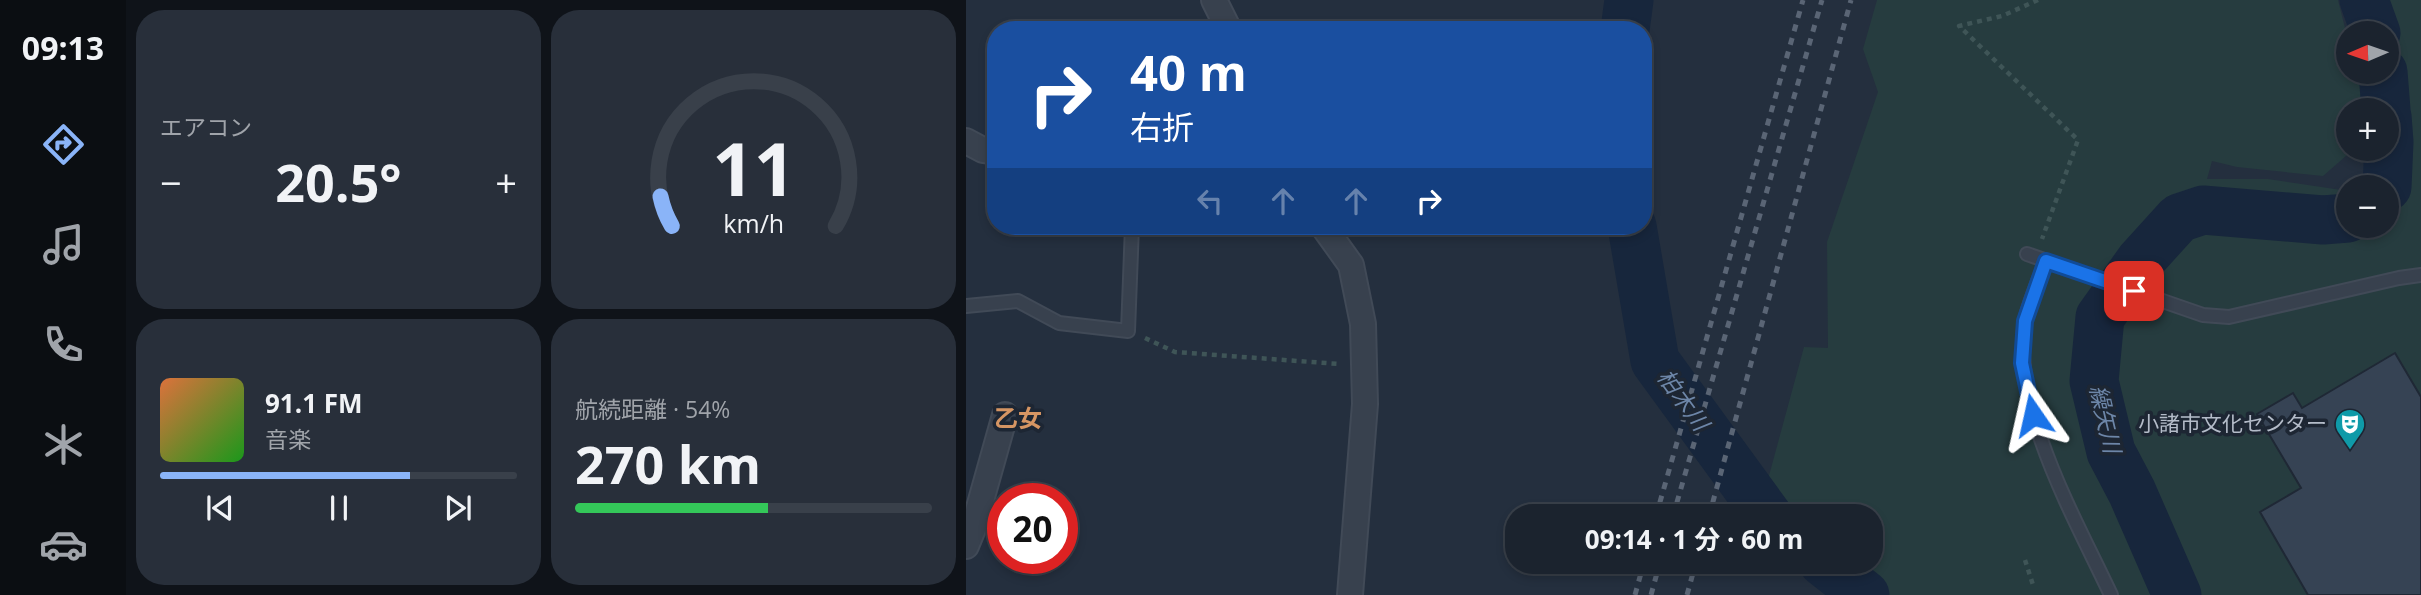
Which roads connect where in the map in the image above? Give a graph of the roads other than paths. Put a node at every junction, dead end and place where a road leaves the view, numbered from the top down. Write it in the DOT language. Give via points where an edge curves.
graph roads {
  1 [pos="1214,0"];
  2 [pos="1224,21"];
  3 [pos="966,141"];
  4 [pos="987,151"];
  5 [pos="1132,235"];
  6 [pos="1329,235"];
  7 [pos="2026,254"];
  8 [pos="2046,261"];
  9 [pos="2421,275"];
  10 [pos="966,306"];
  11 [pos="1005,415"];
  12 [pos="2033,415"];
  13 [pos="2020,419"];
  14 [pos="966,546"];
  15 [pos="1350,595"];
  16 [pos="2111,595"];
  1 -- 2 [label="street"];
  3 -- 4 [label="street"];
  5 -- 10 [label="lane" via="1128,331 1059,323 1018,301"];
  6 -- 15 [label="street" via="1351,265 1363,324 1365,404"];
  7 -- 8 [label="lane"];
  8 -- 9 [label="lane" via="2203,315 2229,317"];
  8 -- 12 [label="lane" via="2025,321 2022,363"];
  11 -- 14 [label="street"];
  12 -- 13 [label="lane"];
  12 -- 16 [label="lane" via="2064,496"];
}
